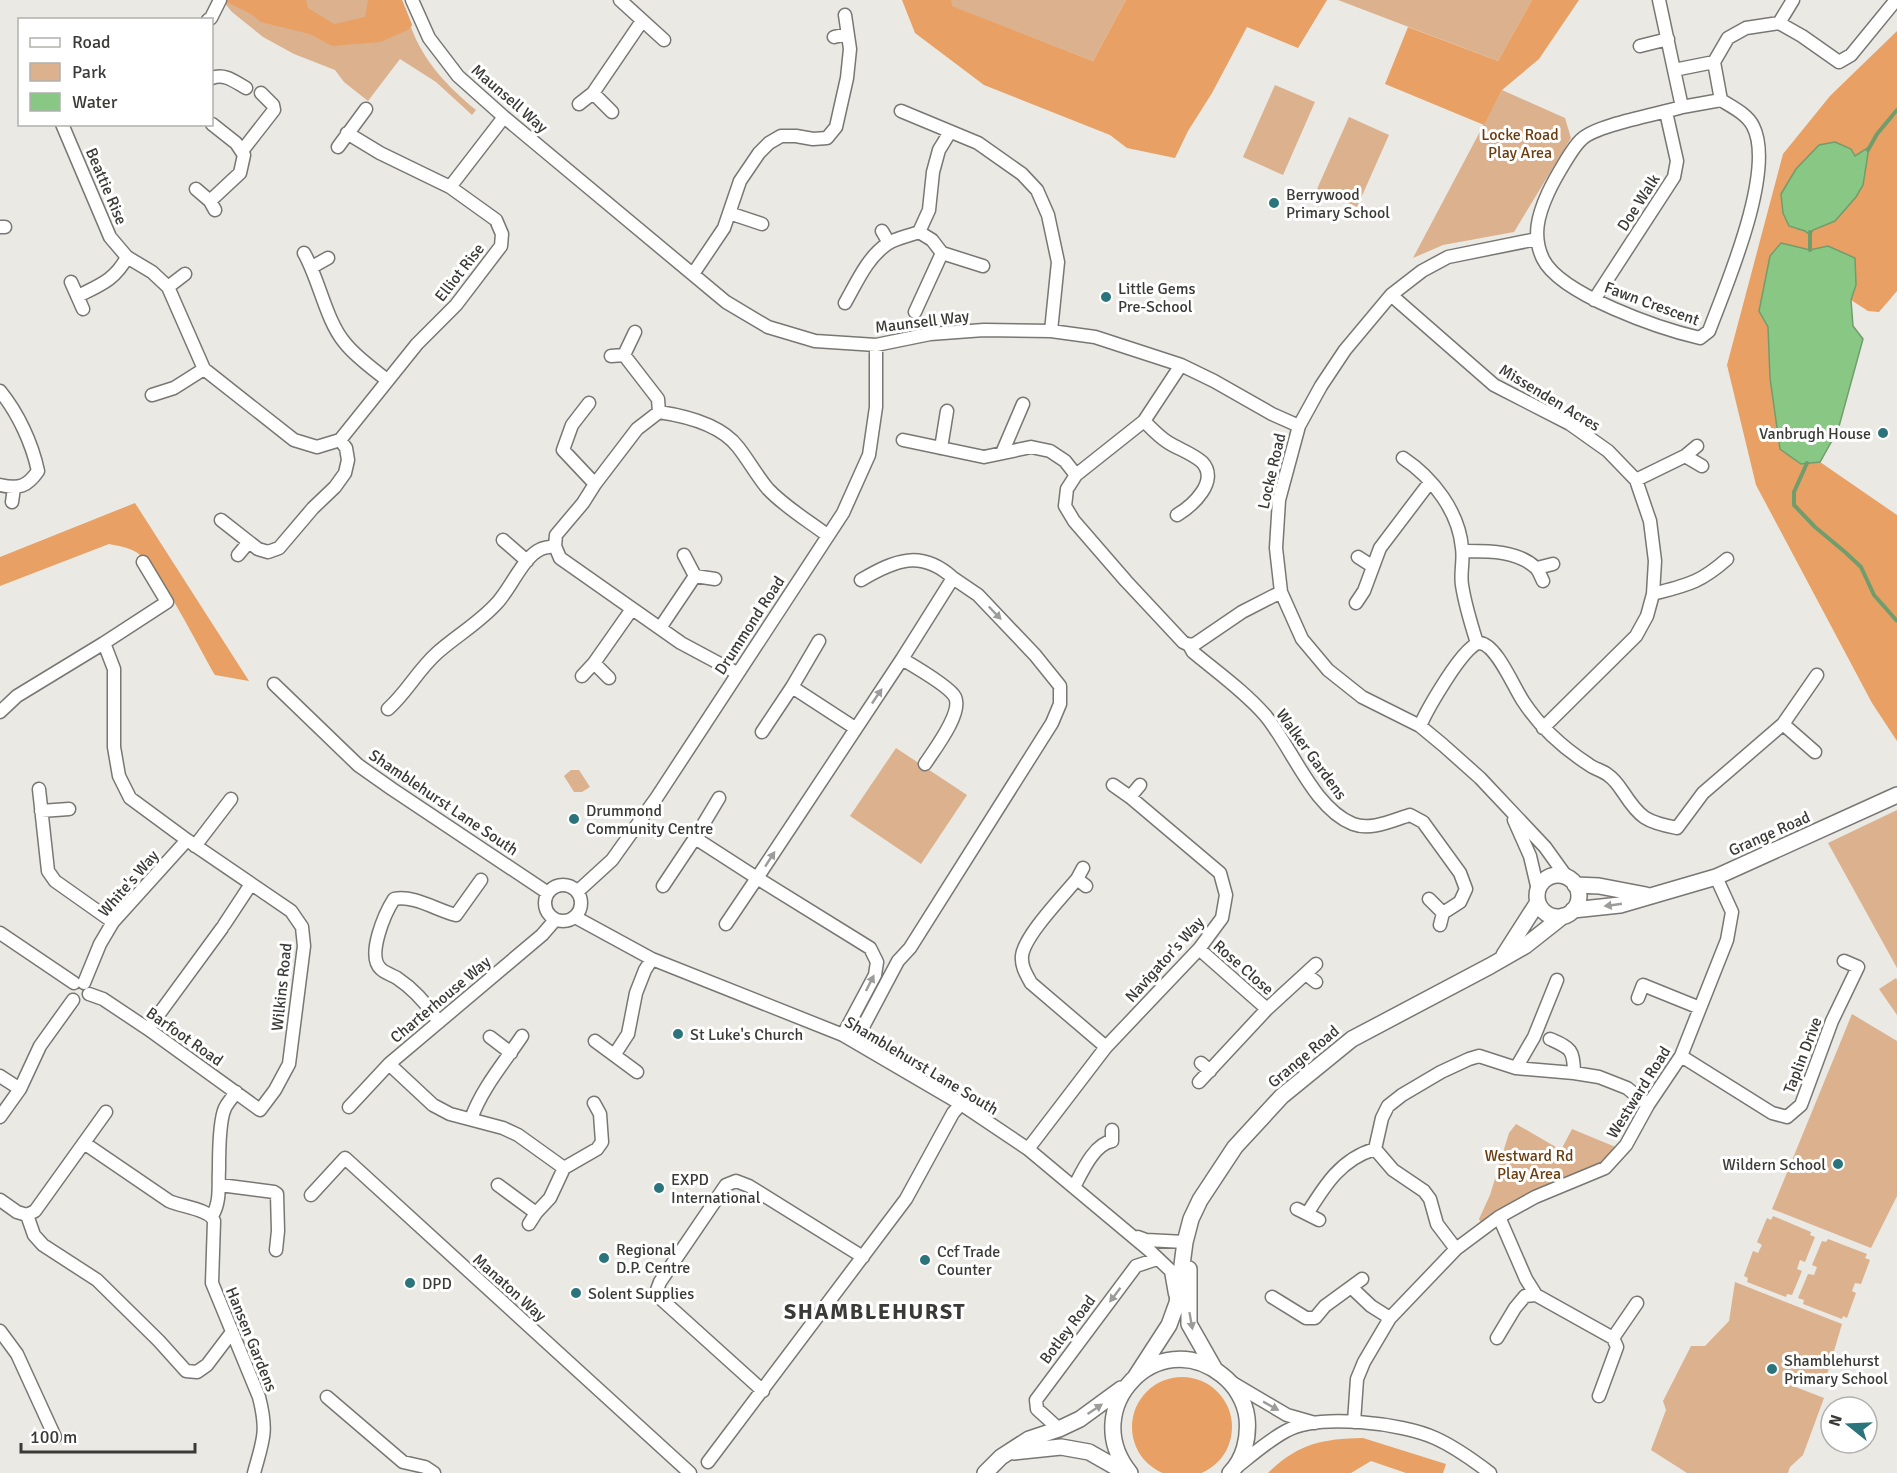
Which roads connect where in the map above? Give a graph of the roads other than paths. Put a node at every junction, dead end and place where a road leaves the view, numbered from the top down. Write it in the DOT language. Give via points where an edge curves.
graph roads {
  1 [pos="220,0"];
  2 [pos="412,0"];
  3 [pos="620,0"];
  4 [pos="1659,0"];
  5 [pos="1793,0"];
  6 [pos="1896,0"];
  7 [pos="845,15"];
  8 [pos="212,18"];
  9 [pos="642,21"];
  10 [pos="1779,23"];
  11 [pos="847,34"];
  12 [pos="834,37"];
  13 [pos="1668,39"];
  14 [pos="664,40"];
  15 [pos="1640,46"];
  16 [pos="1714,62"];
  17 [pos="1674,70"];
  18 [pos="213,78"];
  19 [pos="246,88"];
  20 [pos="261,93"];
  21 [pos="593,93"];
  22 [pos="1721,100"];
  23 [pos="579,104"];
  24 [pos="1682,107"];
  25 [pos="366,109"];
  26 [pos="901,111"];
  27 [pos="612,112"];
  28 [pos="1666,112"];
  29 [pos="504,117"];
  30 [pos="213,125"];
  31 [pos="63,126"];
  32 [pos="950,132"];
  33 [pos="347,133"];
  34 [pos="338,147"];
  35 [pos="242,151"];
  36 [pos="450,187"];
  37 [pos="196,189"];
  38 [pos="729,213"];
  39 [pos="762,224"];
  40 [pos="882,231"];
  41 [pos="919,232"];
  42 [pos="1537,239"];
  43 [pos="889,243"];
  44 [pos="304,253"];
  45 [pos="942,254"];
  46 [pos="127,257"];
  47 [pos="328,258"];
  48 [pos="983,266"];
  49 [pos="312,267"];
  50 [pos="184,274"];
  51 [pos="693,274"];
  52 [pos="71,282"];
  53 [pos="168,286"];
  54 [pos="78,296"];
  55 [pos="1391,296"];
  56 [pos="1594,300"];
  57 [pos="845,303"];
  58 [pos="83,309"];
  59 [pos="915,312"];
  60 [pos="1051,331"];
  61 [pos="635,332"];
  62 [pos="876,345"];
  63 [pos="1181,365"];
  64 [pos="204,369"];
  65 [pos="387,380"];
  66 [pos="0,391"];
  67 [pos="152,395"];
  68 [pos="589,403"];
  69 [pos="1023,404"];
  70 [pos="947,411"];
  71 [pos="659,412"];
  72 [pos="1144,421"];
  73 [pos="1299,426"];
  74 [pos="340,440"];
  75 [pos="903,440"];
  76 [pos="1697,446"];
  77 [pos="941,448"];
  78 [pos="1002,453"];
  79 [pos="1686,456"];
  80 [pos="1403,458"];
  81 [pos="1702,466"];
  82 [pos="1076,476"];
  83 [pos="1636,480"];
  84 [pos="1430,482"];
  85 [pos="595,484"];
  86 [pos="0,485"];
  87 [pos="14,488"];
  88 [pos="12,502"];
  89 [pos="1177,515"];
  90 [pos="221,520"];
  91 [pos="827,535"];
  92 [pos="503,540"];
  93 [pos="248,543"];
  94 [pos="555,546"];
  95 [pos="1463,551"];
  96 [pos="238,555"];
  97 [pos="684,555"];
  98 [pos="1358,557"];
  99 [pos="1727,558"];
  100 [pos="527,561"];
  101 [pos="143,562"];
  102 [pos="1552,564"];
  103 [pos="1372,566"];
  104 [pos="1537,568"];
  105 [pos="695,576"];
  106 [pos="953,578"];
  107 [pos="716,579"];
  108 [pos="861,580"];
  109 [pos="1543,580"];
  110 [pos="1281,592"];
  111 [pos="1653,594"];
  112 [pos="1356,603"];
  113 [pos="632,609"];
  114 [pos="660,628"];
  115 [pos="820,641"];
  116 [pos="104,644"];
  117 [pos="1477,644"];
  118 [pos="1189,645"];
  119 [pos="902,659"];
  120 [pos="594,663"];
  121 [pos="737,673"];
  122 [pos="1817,675"];
  123 [pos="582,676"];
  124 [pos="609,678"];
  125 [pos="274,684"];
  126 [pos="792,687"];
  127 [pos="388,709"];
  128 [pos="0,712"];
  129 [pos="1784,724"];
  130 [pos="1420,726"];
  131 [pos="855,728"];
  132 [pos="1543,728"];
  133 [pos="762,731"];
  134 [pos="1815,752"];
  135 [pos="925,764"];
  136 [pos="1140,784"];
  137 [pos="1113,785"];
  138 [pos="39,789"];
  139 [pos="1897,795"];
  140 [pos="1130,797"];
  141 [pos="719,798"];
  142 [pos="231,800"];
  143 [pos="69,809"];
  144 [pos="41,811"];
  145 [pos="1510,811"];
  146 [pos="695,838"];
  147 [pos="191,843"];
  148 [pos="1716,877"];
  149 [pos="757,878"];
  150 [pos="1082,878"];
  151 [pos="481,880"];
  152 [pos="1572,882"];
  153 [pos="251,884"];
  154 [pos="663,886"];
  155 [pos="577,892"];
  156 [pos="548,893"];
  157 [pos="1538,896"];
  158 [pos="1652,896"];
  159 [pos="1429,899"];
  160 [pos="1568,913"];
  161 [pos="575,917"];
  162 [pos="555,920"];
  163 [pos="113,922"];
  164 [pos="727,924"];
  165 [pos="0,933"];
  166 [pos="1199,949"];
  167 [pos="1503,958"];
  168 [pos="652,959"];
  169 [pos="1844,961"];
  170 [pos="1316,964"];
  171 [pos="1306,974"];
  172 [pos="1557,980"];
  173 [pos="1316,982"];
  174 [pos="82,987"];
  175 [pos="1638,998"];
  176 [pos="1700,1008"];
  177 [pos="1267,1009"];
  178 [pos="438,1021"];
  179 [pos="148,1029"];
  180 [pos="843,1035"];
  181 [pos="522,1036"];
  182 [pos="490,1037"];
  183 [pos="1550,1039"];
  184 [pos="595,1041"];
  185 [pos="855,1042"];
  186 [pos="1106,1047"];
  187 [pos="511,1053"];
  188 [pos="615,1054"];
  189 [pos="1681,1056"];
  190 [pos="389,1064"];
  191 [pos="1516,1068"];
  192 [pos="637,1072"];
  193 [pos="1574,1073"];
  194 [pos="0,1076"];
  195 [pos="1199,1082"];
  196 [pos="20,1089"];
  197 [pos="236,1092"];
  198 [pos="594,1102"];
  199 [pos="961,1104"];
  200 [pos="1648,1105"];
  201 [pos="349,1107"];
  202 [pos="260,1110"];
  203 [pos="106,1112"];
  204 [pos="0,1117"];
  205 [pos="471,1119"];
  206 [pos="1115,1139"];
  207 [pos="84,1143"];
  208 [pos="1028,1149"];
  209 [pos="1375,1149"];
  210 [pos="564,1168"];
  211 [pos="220,1185"];
  212 [pos="498,1185"];
  213 [pos="1074,1186"];
  214 [pos="311,1194"];
  215 [pos="0,1200"];
  216 [pos="27,1215"];
  217 [pos="212,1216"];
  218 [pos="1499,1217"];
  219 [pos="1319,1220"];
  220 [pos="1131,1235"];
  221 [pos="1185,1242"];
  222 [pos="276,1250"];
  223 [pos="1456,1250"];
  224 [pos="863,1257"];
  225 [pos="1157,1259"];
  226 [pos="1536,1295"];
  227 [pos="1272,1297"];
  228 [pos="1177,1303"];
  229 [pos="1637,1303"];
  230 [pos="1390,1318"];
  231 [pos="0,1331"];
  232 [pos="232,1332"];
  233 [pos="1497,1338"];
  234 [pos="1613,1338"];
  235 [pos="1214,1368"];
  236 [pos="1131,1381"];
  237 [pos="1230,1381"];
  238 [pos="762,1391"];
  239 [pos="1599,1396"];
  240 [pos="327,1397"];
  241 [pos="1354,1422"];
  242 [pos="1316,1423"];
  243 [pos="1059,1429"];
  244 [pos="55,1437"];
  245 [pos="1005,1454"];
  246 [pos="708,1462"];
  247 [pos="1232,1471"];
  248 [pos="1485,1472"];
  249 [pos="254,1473"];
  250 [pos="434,1473"];
  251 [pos="690,1473"];
  252 [pos="985,1473"];
  253 [pos="1128,1473"];
  1 -- 8 [label="street"];
  2 -- 29 [label="street, Maunsell Way" via="429,38 458,76"];
  3 -- 9 [label="street"];
  4 -- 13 [label="street"];
  5 -- 10 [label="street"];
  6 -- 10 [label="street" via="1851,55 1839,62"];
  7 -- 11 [label="street"];
  9 -- 14 [label="street"];
  9 -- 21 [label="street"];
  10 -- 16 [label="street" via="1746,28 1728,38"];
  11 -- 12 [label="street"];
  11 -- 38 [label="street" via="847,78 836,127 826,138 781,136 769,143 740,182"];
  13 -- 15 [label="street"];
  13 -- 17 [label="street"];
  16 -- 17 [label="street"];
  16 -- 22 [label="street"];
  17 -- 24 [label="street"];
  18 -- 19 [label="street" via="229,78"];
  20 -- 35 [label="street" via="274,110"];
  21 -- 23 [label="street"];
  21 -- 27 [label="street"];
  22 -- 24 [label="street, Fawn Crescent"];
  22 -- 56 [label="street, Fawn Crescent" via="1753,124 1759,142 1759,173 1742,242 1709,332 1700,338 1687,335"];
  24 -- 28 [label="street, Fawn Crescent"];
  25 -- 33 [label="street"];
  26 -- 32 [label="street"];
  28 -- 42 [label="street, Fawn Crescent" via="1596,130 1582,139 1552,184 1539,213"];
  28 -- 56 [label="street, Doe Walk" via="1677,161 1674,177"];
  29 -- 36 [label="street"];
  29 -- 51 [label="street, Maunsell Way"];
  30 -- 35 [label="street"];
  31 -- 46 [label="street, Beattie Rise" via="111,237"];
  32 -- 41 [label="street" via="939,150 929,210"];
  32 -- 60 [label="street" via="999,156 1022,174 1040,197 1058,262"];
  33 -- 34 [label="street"];
  33 -- 36 [label="street, Elliot Rise"];
  35 -- 37 [label="street" via="240,173 212,206"];
  36 -- 65 [label="street, Elliot Rise" via="496,220 502,234 501,246 456,305"];
  38 -- 39 [label="street"];
  38 -- 51 [label="street" via="717,241"];
  40 -- 43 [label="street"];
  41 -- 43 [label="street"];
  41 -- 45 [label="street" via="932,240"];
  42 -- 55 [label="street, Locke Road" via="1448,257 1422,271"];
  42 -- 56 [label="street, Fawn Crescent" via="1543,259 1552,271"];
  43 -- 57 [label="street" via="868,264"];
  44 -- 49 [label="street"];
  45 -- 48 [label="street"];
  45 -- 59 [label="street"];
  46 -- 53 [label="street, Beattie Rise"];
  46 -- 54 [label="street" via="113,277"];
  47 -- 49 [label="street"];
  49 -- 65 [label="street" via="343,341"];
  50 -- 53 [label="street"];
  51 -- 62 [label="street, Maunsell Way" via="726,302 768,327 815,340"];
  52 -- 54 [label="street"];
  53 -- 64 [label="street, Beattie Rise"];
  54 -- 58 [label="street"];
  55 -- 73 [label="street, Locke Road" via="1345,350"];
  55 -- 83 [label="street, Missenden Acres" via="1494,385 1570,424 1608,451"];
  60 -- 62 [label="street, Maunsell Way" via="930,334"];
  60 -- 63 [label="street, Maunsell Way" via="1095,337"];
  61 -- 71 [label="street" via="617,355 658,399"];
  62 -- 91 [label="street, Drummond Road" via="876,407 869,455 843,513"];
  63 -- 72 [label="street, Walker Gardens"];
  63 -- 73 [label="street, Maunsell Way"];
  64 -- 67 [label="street" via="176,391"];
  64 -- 74 [label="street" via="294,440 317,447"];
  65 -- 74 [label="street, Elliot Rise"];
  66 -- 87 [label="street" via="13,407 38,471 30,483"];
  68 -- 85 [label="street" via="557,451"];
  69 -- 78 [label="street"];
  70 -- 77 [label="street"];
  71 -- 85 [label="street" via="637,429"];
  71 -- 91 [label="street" via="724,433 769,489"];
  72 -- 82 [label="street, Walker Gardens"];
  72 -- 89 [label="street" via="1207,469 1207,480 1192,512"];
  73 -- 110 [label="street, Locke Road" via="1279,500 1276,548"];
  74 -- 93 [label="street" via="348,460 335,488 279,548 268,552"];
  75 -- 77 [label="street"];
  76 -- 79 [label="street"];
  77 -- 78 [label="street" via="984,457"];
  78 -- 82 [label="street" via="1031,447 1050,451 1065,461"];
  79 -- 81 [label="street"];
  79 -- 83 [label="street"];
  80 -- 84 [label="street" via="1417,463"];
  82 -- 118 [label="street, Walker Gardens" via="1067,489 1065,506 1074,521"];
  83 -- 111 [label="street, Missenden Acres" via="1650,521 1655,561"];
  84 -- 95 [label="street" via="1449,506"];
  84 -- 103 [label="street" via="1380,548"];
  85 -- 94 [label="street" via="556,535"];
  86 -- 87 [label="street"];
  87 -- 88 [label="street"];
  90 -- 93 [label="street"];
  91 -- 121 [label="street, Drummond Road"];
  92 -- 100 [label="street"];
  93 -- 96 [label="street"];
  94 -- 100 [label="street" via="541,549"];
  94 -- 113 [label="street" via="560,558"];
  95 -- 104 [label="street" via="1517,557"];
  95 -- 117 [label="street" via="1461,582"];
  97 -- 105 [label="street"];
  98 -- 103 [label="street"];
  99 -- 111 [label="street" via="1709,575 1689,585"];
  100 -- 127 [label="street" via="498,602 438,651"];
  101 -- 116 [label="street" via="167,602"];
  102 -- 104 [label="street"];
  103 -- 112 [label="street"];
  104 -- 109 [label="street"];
  105 -- 107 [label="street"];
  105 -- 114 [label="street"];
  106 -- 108 [label="street" via="942,568 919,559 897,562"];
  106 -- 119 [label="street"];
  106 -- 185 [label="street, one-way" via="978,595 1035,655 1060,686 1060,704 1052,723 910,948 898,961"];
  110 -- 118 [label="street"];
  110 -- 130 [label="street, Locke Road" via="1302,639 1328,670 1362,697"];
  111 -- 132 [label="street, Missenden Acres" via="1636,636"];
  113 -- 114 [label="street"];
  113 -- 120 [label="street"];
  114 -- 121 [label="street"];
  115 -- 126 [label="street"];
  116 -- 128 [label="street" via="17,696"];
  116 -- 147 [label="street, Wilkins Road" via="114,669 114,747 124,789 130,798"];
  117 -- 130 [label="street" via="1468,649"];
  117 -- 132 [label="street" via="1495,654"];
  118 -- 159 [label="street, Walker Gardens" via="1265,716 1335,814 1363,826 1410,815 1423,822 1466,884 1460,902 1442,919"];
  131 -- 119 [label="street, one-way"];
  119 -- 135 [label="street" via="955,697 954,718"];
  120 -- 123 [label="street"];
  120 -- 124 [label="street"];
  121 -- 155 [label="street, Drummond Road" via="612,860"];
  122 -- 129 [label="street"];
  125 -- 156 [label="street, Shamblehurst Lane South" via="358,765"];
  126 -- 131 [label="street"];
  126 -- 133 [label="street"];
  129 -- 132 [label="street" via="1703,793 1677,828 1645,819 1610,775 1590,766"];
  129 -- 134 [label="street"];
  130 -- 145 [label="street, Locke Road" via="1480,778"];
  149 -- 131 [label="street, one-way"];
  136 -- 140 [label="street"];
  137 -- 140 [label="street, Navigator's Way"];
  138 -- 144 [label="street"];
  139 -- 148 [label="main road, Grange Road"];
  140 -- 166 [label="street, Navigator's Way" via="1220,873 1226,895 1222,918"];
  141 -- 146 [label="street"];
  142 -- 147 [label="street, White's Way"];
  143 -- 144 [label="street"];
  144 -- 163 [label="street" via="48,871 55,881"];
  145 -- 152 [label="street, Locke Road"];
  145 -- 157 [label="street, Locke Road" via="1530,856"];
  146 -- 149 [label="street"];
  146 -- 154 [label="street"];
  147 -- 153 [label="street, Wilkins Road"];
  147 -- 163 [label="street, White's Way"];
  148 -- 158 [label="main road, Grange Road"];
  148 -- 176 [label="street, Westward Road" via="1732,912 1727,940"];
  149 -- 164 [label="street"];
  180 -- 149 [label="street, one-way" via="875,975 877,962 870,948"];
  150 -- 186 [label="street" via="1027,941 1023,969 1031,983"];
  151 -- 178 [label="street" via="456,915 402,897 393,899 378,933 376,958 380,968 418,994"];
  152 -- 157 [label="main road" via="1550,877"];
  152 -- 158 [label="main road, Grange Road"];
  152 -- 160 [label="main road" via="1578,898"];
  153 -- 179 [label="street"];
  153 -- 202 [label="street, Wilkins Road" via="297,918 304,946 289,1064"];
  155 -- 156 [label="street" via="562,885"];
  155 -- 161 [label="street" via="581,907"];
  156 -- 162 [label="street" via="546,908"];
  157 -- 160 [label="main road" via="1545,913 1556,917"];
  157 -- 167 [label="main road"];
  158 -- 160 [label="main road, Grange Road, one-way"];
  160 -- 167 [label="main road, Grange Road"];
  161 -- 162 [label="street"];
  161 -- 168 [label="street, Shamblehurst Lane South"];
  162 -- 178 [label="street, Charterhouse Way"];
  163 -- 174 [label="street, White's Way"];
  165 -- 174 [label="street, Barfoot Road"];
  166 -- 177 [label="street, Rose Close"];
  166 -- 186 [label="street, Navigator's Way"];
  167 -- 221 [label="main road, Grange Road" via="1352,1038 1282,1096 1223,1165 1200,1200"];
  168 -- 180 [label="street, Shamblehurst Lane South"];
  168 -- 188 [label="street" via="636,993 628,1034"];
  169 -- 189 [label="street, Taplin Drive" via="1858,967 1832,1021 1800,1105 1787,1117 1772,1113"];
  170 -- 171 [label="street, Rose Close"];
  171 -- 173 [label="street"];
  171 -- 177 [label="street, Rose Close"];
  172 -- 191 [label="street" via="1534,1037"];
  174 -- 179 [label="street, Barfoot Road"];
  174 -- 196 [label="street, White's Way" via="71,986 69,992 74,1000 40,1046"];
  175 -- 176 [label="street" via="1643,985"];
  176 -- 189 [label="street, Westward Road"];
  177 -- 195 [label="street, Rose Close" via="1206,1067"];
  178 -- 190 [label="street, Charterhouse Way"];
  179 -- 197 [label="street, Barfoot Road"];
  180 -- 185 [label="street, Shamblehurst Lane South"];
  181 -- 187 [label="street"];
  182 -- 187 [label="street"];
  183 -- 193 [label="street" via="1566,1046 1574,1057"];
  184 -- 188 [label="street"];
  185 -- 199 [label="street, Shamblehurst Lane South"];
  186 -- 208 [label="street, Navigator's Way"];
  187 -- 205 [label="street" via="486,1086"];
  188 -- 192 [label="street"];
  189 -- 200 [label="street, Westward Road"];
  190 -- 201 [label="street, Charterhouse Way"];
  190 -- 205 [label="street" via="433,1105"];
  191 -- 193 [label="street"];
  191 -- 209 [label="street" via="1479,1056 1441,1072 1388,1106"];
  193 -- 200 [label="street" via="1627,1088"];
  194 -- 196 [label="street"];
  196 -- 204 [label="street, White's Way"];
  197 -- 202 [label="street, Barfoot Road"];
  197 -- 211 [label="street, Hansen Gardens" via="223,1116"];
  198 -- 210 [label="street" via="600,1114 602,1142"];
  199 -- 208 [label="street, Shamblehurst Lane South"];
  199 -- 224 [label="street" via="914,1187"];
  200 -- 218 [label="street, Westward Road" via="1626,1145 1605,1168 1535,1197"];
  203 -- 207 [label="street"];
  205 -- 210 [label="street" via="518,1135"];
  206 -- 213 [label="street" via="1094,1154"];
  207 -- 216 [label="street" via="35,1211"];
  207 -- 217 [label="street" via="169,1201"];
  208 -- 213 [label="street, Shamblehurst Lane South"];
  209 -- 219 [label="street" via="1347,1161 1302,1211"];
  209 -- 223 [label="street" via="1393,1170 1424,1191 1437,1224"];
  210 -- 212 [label="street" via="550,1198 533,1219"];
  211 -- 217 [label="street, Hansen Gardens"];
  211 -- 222 [label="street" via="277,1194"];
  213 -- 220 [label="street, Shamblehurst Lane South"];
  214 -- 251 [label="street, Manaton Way" via="345,1158"];
  215 -- 216 [label="street"];
  216 -- 232 [label="street" via="34,1235 43,1245 97,1280 186,1371 197,1372 207,1365"];
  217 -- 232 [label="street, Hansen Gardens" via="212,1283"];
  218 -- 223 [label="street, Westward Road"];
  218 -- 226 [label="street"];
  220 -- 221 [label="street, Shamblehurst Lane South" via="1146,1240"];
  220 -- 225 [label="street, Shamblehurst Lane South"];
  221 -- 228 [label="main road, Grange Road"];
  221 -- 235 [label="main road, Grange Road, one-way" via="1189,1324"];
  223 -- 230 [label="street, Westward Road"];
  224 -- 238 [label="street"];
  224 -- 238 [label="street" via="749,1186 736,1181 726,1185 657,1290 660,1298"];
  225 -- 228 [label="street, Shamblehurst Lane South" via="1171,1271"];
  225 -- 243 [label="street, Botley Road, one-way" via="1136,1266 1036,1400 1037,1409"];
  226 -- 233 [label="street" via="1525,1296"];
  226 -- 234 [label="street"];
  227 -- 230 [label="street" via="1312,1319 1357,1284 1371,1306"];
  228 -- 236 [label="main road, Grange Road" via="1169,1325"];
  229 -- 234 [label="street"];
  230 -- 241 [label="street, Westward Road" via="1361,1367"];
  231 -- 244 [label="street" via="17,1354"];
  232 -- 249 [label="street, Hansen Gardens" via="263,1413 265,1431"];
  234 -- 239 [label="street" via="1617,1347"];
  235 -- 236 [label="main road" via="1174,1360 1154,1365"];
  235 -- 237 [label="main road"];
  243 -- 236 [label="main road, one-way" via="1088,1414"];
  236 -- 253 [label="main road" via="1118,1400 1112,1432 1115,1449"];
  237 -- 242 [label="street, one-way" via="1287,1415"];
  237 -- 247 [label="main road" via="1241,1397 1248,1434 1244,1452"];
  238 -- 246 [label="street"];
  240 -- 250 [label="street" via="403,1462"];
  241 -- 242 [label="street"];
  241 -- 248 [label="street" via="1393,1426 1434,1437 1471,1458"];
  242 -- 247 [label="street" via="1288,1429"];
  243 -- 245 [label="main road" via="1029,1439"];
  245 -- 252 [label="main road"];
  245 -- 253 [label="main road" via="1061,1447 1089,1452"];
}
